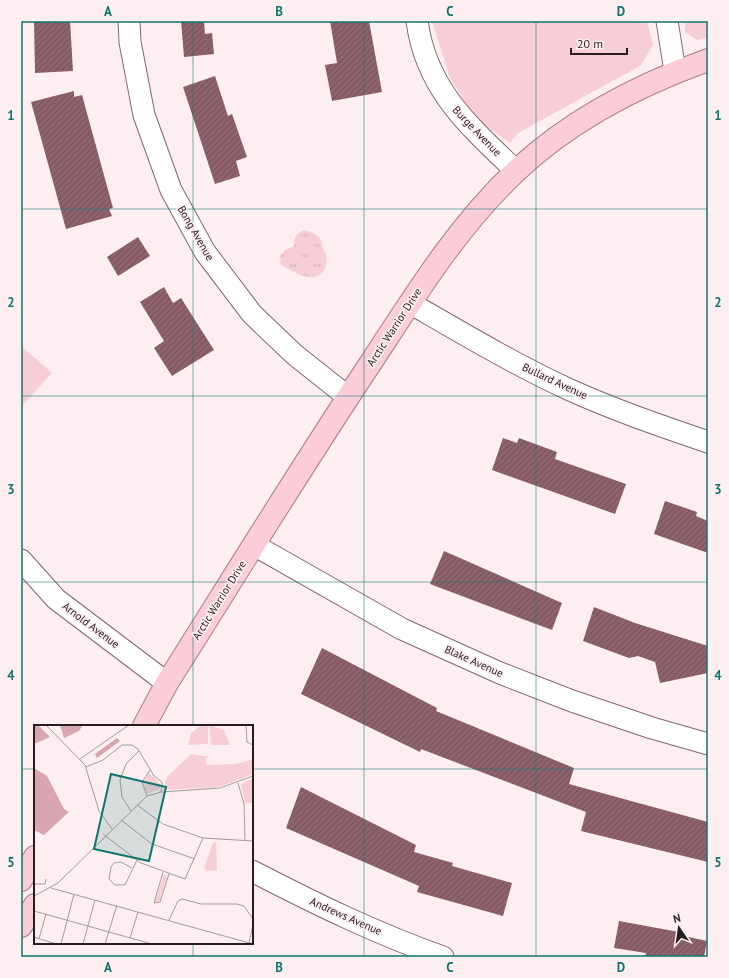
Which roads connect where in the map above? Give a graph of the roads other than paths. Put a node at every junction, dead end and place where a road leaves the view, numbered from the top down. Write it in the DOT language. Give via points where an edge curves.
graph roads {
  1 [pos="129,21"];
  2 [pos="417,21"];
  3 [pos="667,21"];
  4 [pos="708,60"];
  5 [pos="675,71"];
  6 [pos="516,171"];
  7 [pos="410,303"];
  8 [pos="348,397"];
  9 [pos="708,442"];
  10 [pos="254,545"];
  11 [pos="21,560"];
  12 [pos="167,683"];
  13 [pos="133,725"];
  14 [pos="145,725"];
  15 [pos="708,744"];
  16 [pos="34,859"];
  17 [pos="253,872"];
  18 [pos="21,880"];
  19 [pos="34,906"];
  20 [pos="21,926"];
  21 [pos="443,957"];
  1 -- 8 [label="street, Bong Avenue" via="130,42 144,115 171,190 205,252 252,314 295,355"];
  2 -- 6 [label="street, Burge Avenue" via="426,60 440,89 457,113"];
  3 -- 5 [label="street"];
  4 -- 5 [label="main road, Arctic Warrior Drive"];
  5 -- 6 [label="main road, Arctic Warrior Drive" via="633,90 592,113 553,140"];
  6 -- 7 [label="main road, Arctic Warrior Drive" via="459,233"];
  7 -- 8 [label="main road, Arctic Warrior Drive"];
  7 -- 9 [label="street, Bullard Avenue" via="508,359 568,389 644,420"];
  8 -- 10 [label="main road, Arctic Warrior Drive"];
  10 -- 12 [label="main road, Arctic Warrior Drive"];
  10 -- 15 [label="street, Blake Avenue" via="402,629 500,673 572,701"];
  11 -- 12 [label="street, Arnold Avenue" via="56,599"];
  12 -- 13 [label="main road, Arctic Warrior Drive"];
  12 -- 14 [label="main road, Arctic Warrior Drive"];
  16 -- 18 [label="main road"];
  17 -- 21 [label="street, Andrews Avenue" via="355,921"];
  19 -- 20 [label="main road"];
}
